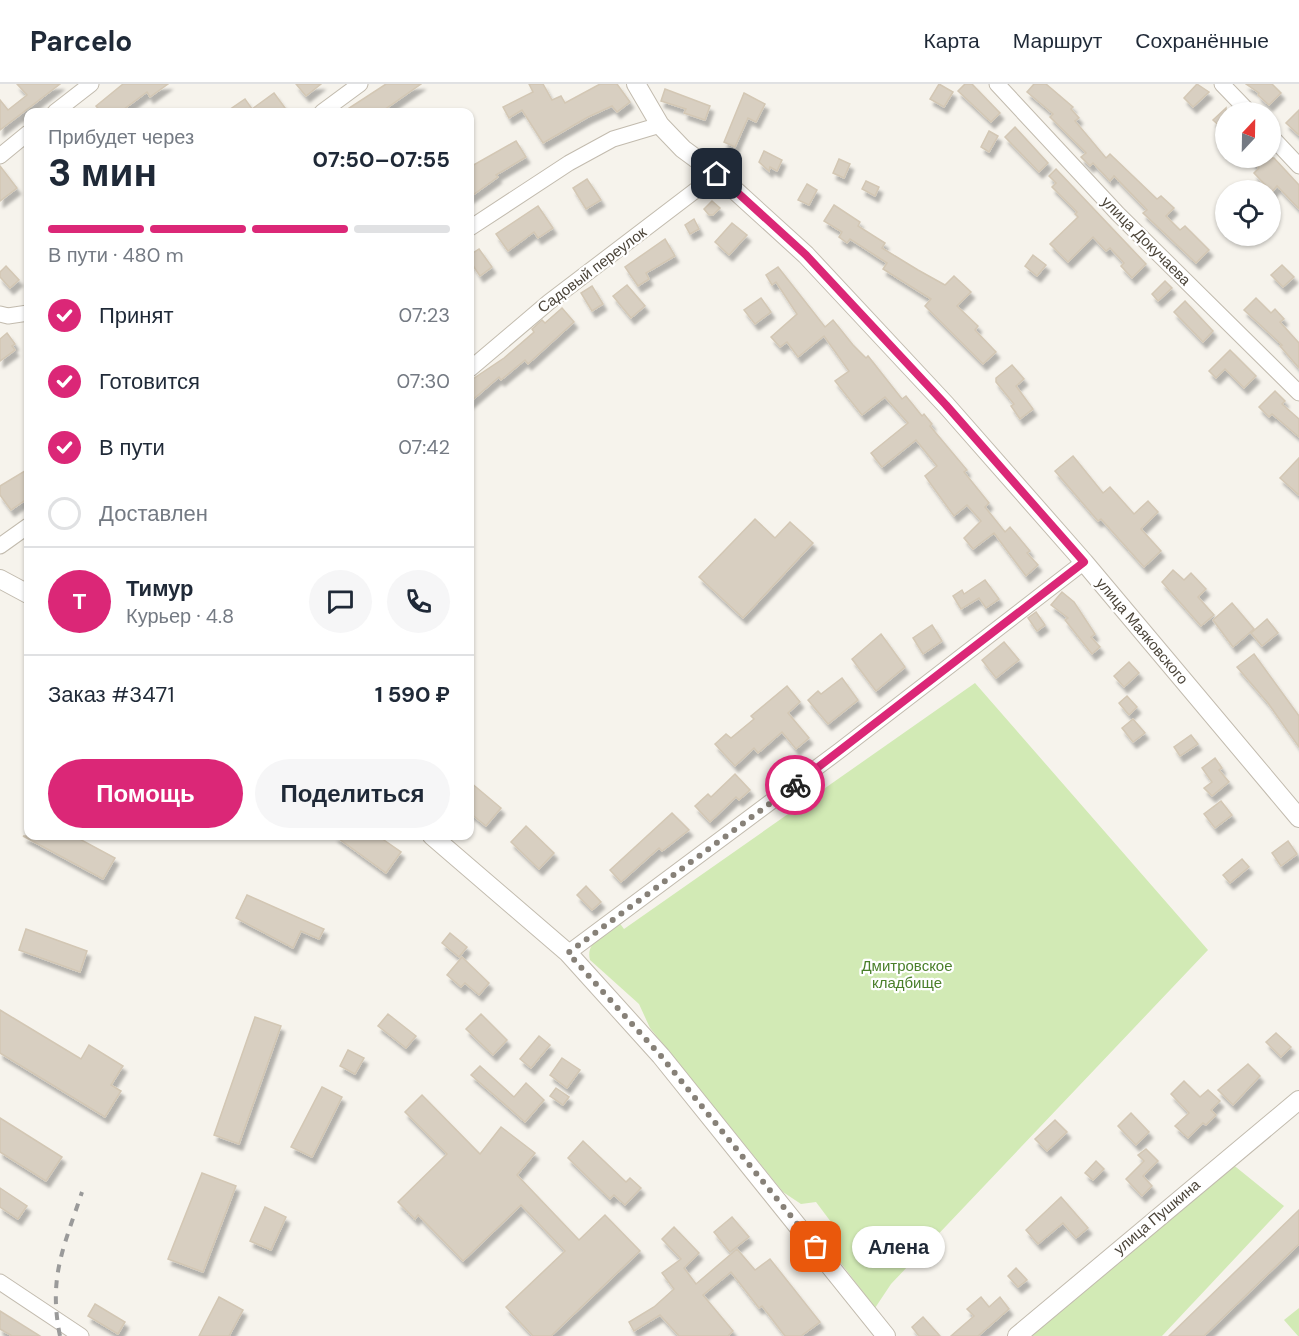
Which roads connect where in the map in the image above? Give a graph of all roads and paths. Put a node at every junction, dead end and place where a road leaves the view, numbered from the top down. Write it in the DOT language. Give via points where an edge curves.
graph roads {
  1 [pos="91,84"];
  2 [pos="360,84"];
  3 [pos="636,84"];
  4 [pos="997,84"];
  5 [pos="1222,84"];
  6 [pos="1239,102"];
  7 [pos="60,108"];
  8 [pos="327,108"];
  9 [pos="660,125"];
  10 [pos="24,136"];
  11 [pos="1281,147"];
  12 [pos="0,156"];
  13 [pos="1299,166"];
  14 [pos="717,174"];
  15 [pos="474,225"];
  16 [pos="0,314"];
  17 [pos="24,314"];
  18 [pos="474,366"];
  19 [pos="1299,393"];
  20 [pos="24,529"];
  21 [pos="0,546"];
  22 [pos="1084,562"];
  23 [pos="0,579"];
  24 [pos="24,592"];
  25 [pos="1299,818"];
  26 [pos="437,840"];
  27 [pos="568,953"];
  28 [pos="1299,1100"];
  29 [pos="0,1282"];
  30 [pos="81,1336"];
  31 [pos="886,1336"];
  32 [pos="1017,1336"];
  1 -- 7 [label="street"];
  2 -- 8 [label="street"];
  3 -- 9 [label="street, улица Маяковского"];
  4 -- 19 [label="street, улица Докучаева" via="1118,214"];
  5 -- 6 [label="street"];
  9 -- 14 [label="street, улица Маяковского"];
  9 -- 15 [label="street" via="604,144"];
  10 -- 12 [label="street"];
  11 -- 13 [label="street"];
  14 -- 18 [label="street, Садовый переулок" via="549,302"];
  14 -- 22 [label="street, улица Маяковского" via="806,255 946,405"];
  16 -- 17 [label="street"];
  20 -- 21 [label="street"];
  22 -- 25 [label="street, улица Маяковского"];
  22 -- 27 [label="street"];
  23 -- 24 [label="street"];
  26 -- 27 [label="street"];
  27 -- 31 [label="street" via="661,1056"];
  28 -- 32 [label="street, улица Пушкина"];
  29 -- 30 [label="street"];
}
